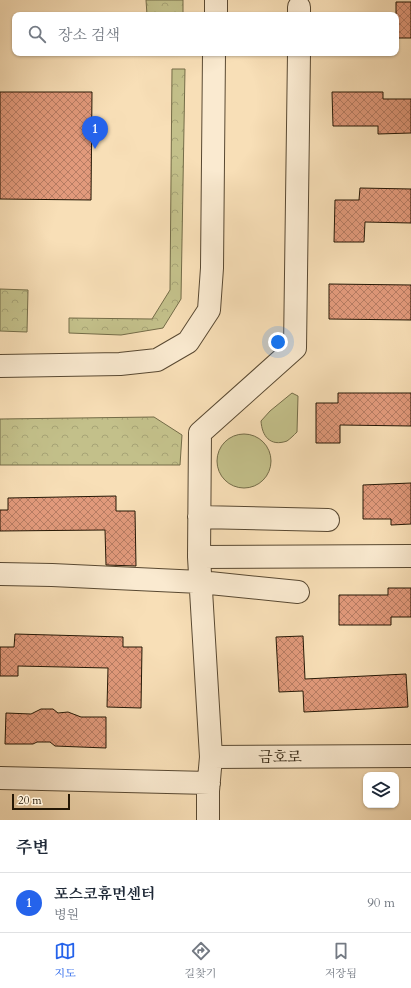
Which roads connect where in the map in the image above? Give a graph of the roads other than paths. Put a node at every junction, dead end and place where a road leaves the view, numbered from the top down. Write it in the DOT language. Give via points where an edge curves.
graph roads {
  1 [pos="216,0"];
  2 [pos="216,12"];
  3 [pos="214,56"];
  4 [pos="299,56"];
  5 [pos="0,366"];
  6 [pos="199,517"];
  7 [pos="328,520"];
  8 [pos="411,556"];
  9 [pos="199,558"];
  10 [pos="0,574"];
  11 [pos="200,582"];
  12 [pos="298,592"];
  13 [pos="411,756"];
  14 [pos="212,757"];
  15 [pos="0,778"];
  16 [pos="209,783"];
  17 [pos="208,820"];
  1 -- 2 [label="street"];
  3 -- 5 [label="street" via="212,268 209,310 188,342 157,360 120,364"];
  4 -- 6 [label="street" via="295,348 200,433"];
  6 -- 7 [label="street"];
  6 -- 9 [label="street"];
  8 -- 9 [label="street"];
  9 -- 11 [label="street"];
  10 -- 11 [label="street"];
  11 -- 12 [label="street"];
  11 -- 14 [label="street"];
  13 -- 14 [label="street, 금호로"];
  14 -- 16 [label="street"];
  15 -- 16 [label="street"];
  16 -- 17 [label="street"];
}
